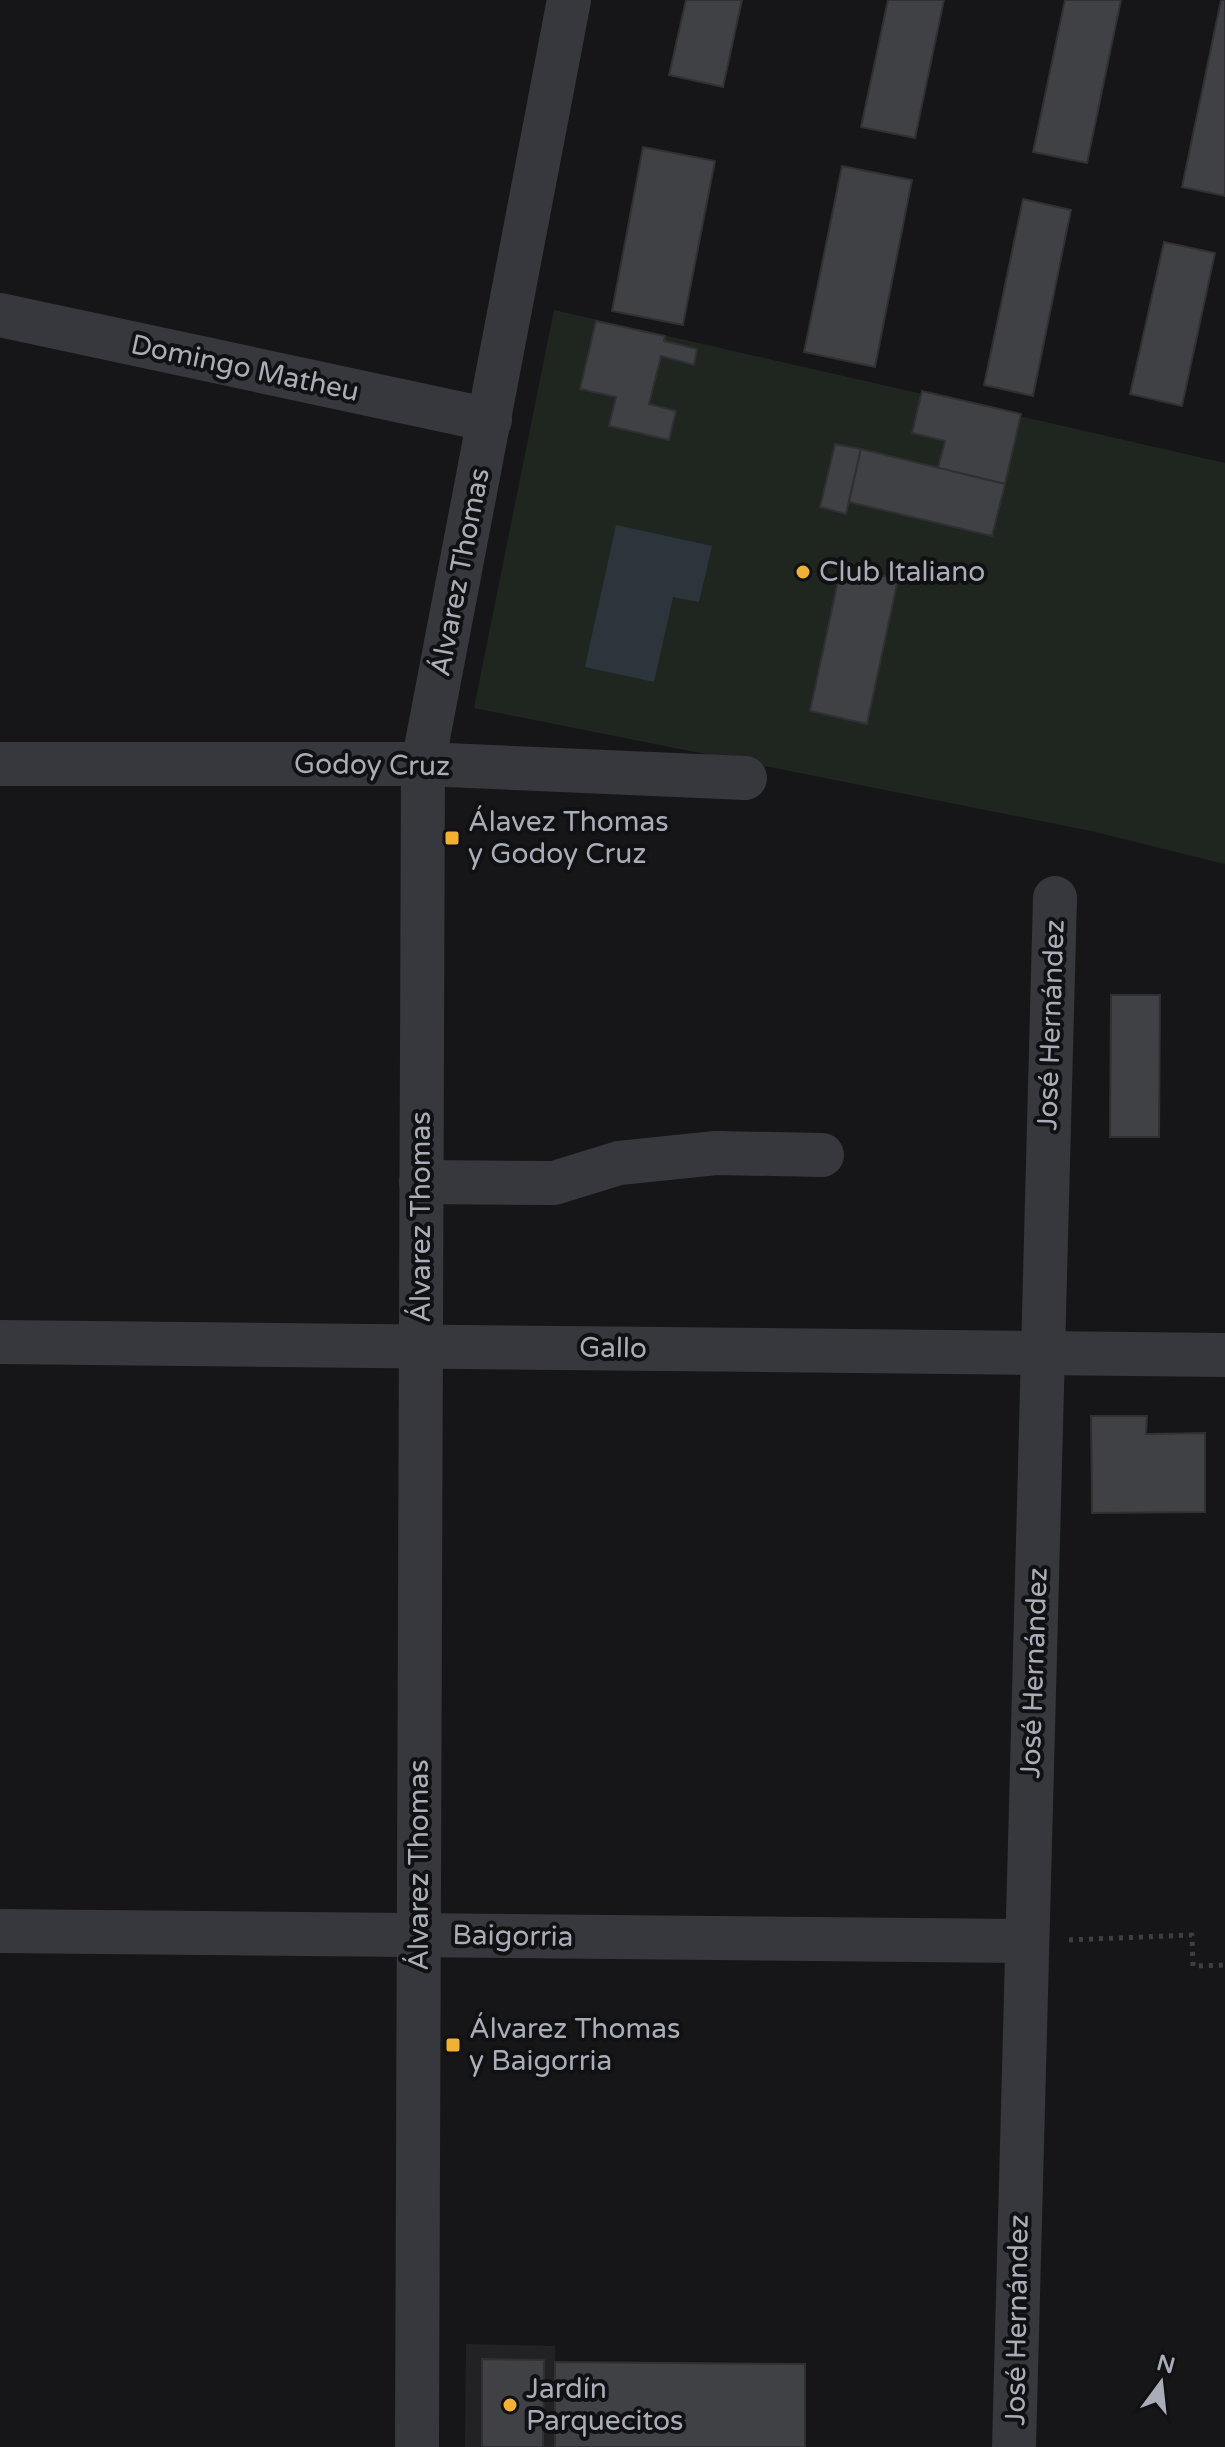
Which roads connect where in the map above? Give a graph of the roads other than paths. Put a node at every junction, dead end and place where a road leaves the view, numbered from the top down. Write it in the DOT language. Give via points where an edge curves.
graph roads {
  1 [pos="569,0"];
  2 [pos="0,315"];
  3 [pos="490,420"];
  4 [pos="0,764"];
  5 [pos="423,764"];
  6 [pos="745,778"];
  7 [pos="1055,898"];
  8 [pos="822,1155"];
  9 [pos="421,1182"];
  10 [pos="0,1342"];
  11 [pos="421,1346"];
  12 [pos="1043,1353"];
  13 [pos="1225,1355"];
  14 [pos="0,1931"];
  15 [pos="419,1936"];
  16 [pos="1027,1941"];
  17 [pos="417,2447"];
  18 [pos="1014,2447"];
  1 -- 3 [label="street, Álvarez Thomas"];
  2 -- 3 [label="street, Domingo Matheu"];
  3 -- 5 [label="street, Álvarez Thomas"];
  4 -- 5 [label="street, Godoy Cruz"];
  5 -- 6 [label="street, Godoy Cruz"];
  5 -- 9 [label="street, Álvarez Thomas"];
  7 -- 12 [label="street, José Hernández"];
  8 -- 9 [label="street" via="703,1155 619,1163 554,1183"];
  9 -- 11 [label="street, Álvarez Thomas"];
  10 -- 11 [label="street, Gallo"];
  11 -- 12 [label="street, Gallo"];
  11 -- 15 [label="street, Álvarez Thomas"];
  12 -- 13 [label="street, Gallo"];
  12 -- 16 [label="street, José Hernández"];
  14 -- 15 [label="street, Baigorria"];
  15 -- 16 [label="street, Baigorria"];
  15 -- 17 [label="street, Álvarez Thomas"];
  16 -- 18 [label="street, José Hernández"];
}
